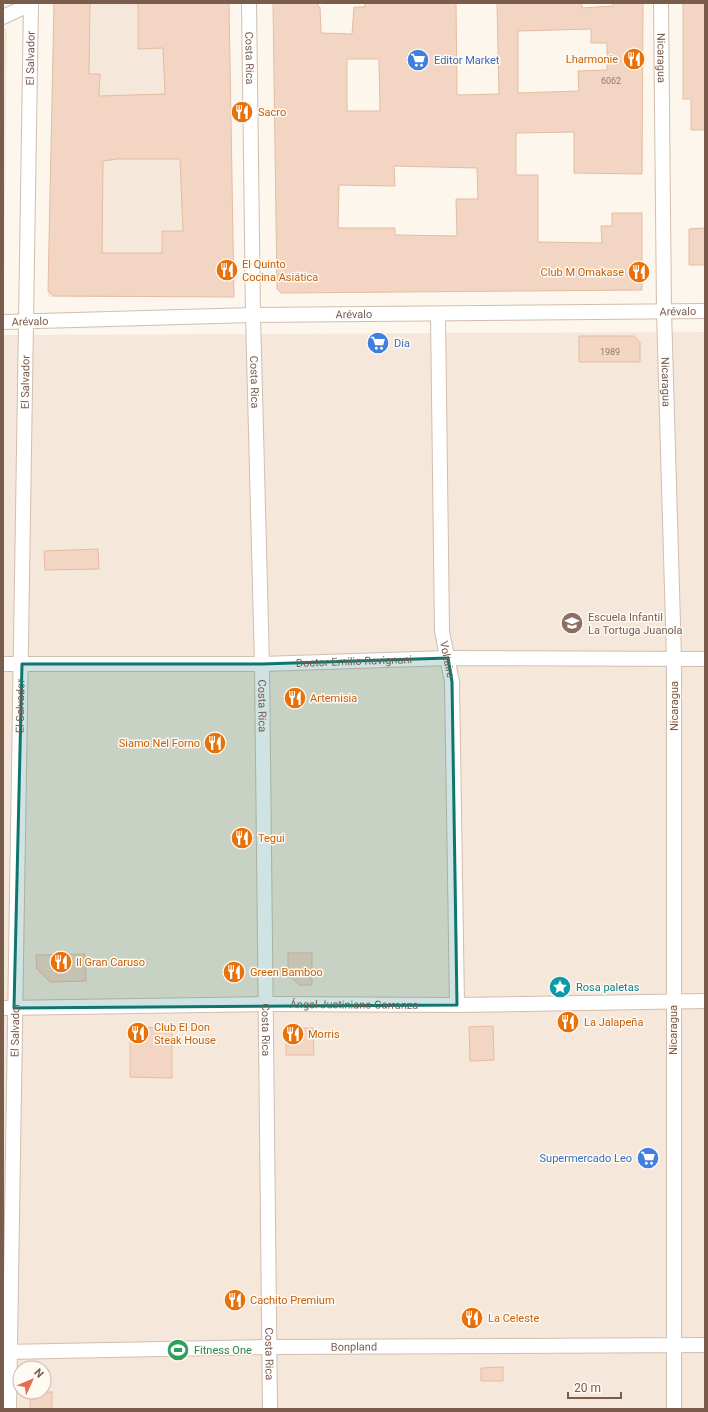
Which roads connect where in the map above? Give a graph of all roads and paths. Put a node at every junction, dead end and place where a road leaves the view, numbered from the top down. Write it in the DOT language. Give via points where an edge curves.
graph roads {
  1 [pos="249,3"];
  2 [pos="661,3"];
  3 [pos="31,4"];
  4 [pos="3,16"];
  5 [pos="664,311"];
  6 [pos="705,311"];
  7 [pos="438,314"];
  8 [pos="253,315"];
  9 [pos="3,322"];
  10 [pos="26,322"];
  11 [pos="448,658"];
  12 [pos="674,659"];
  13 [pos="705,659"];
  14 [pos="3,664"];
  15 [pos="22,664"];
  16 [pos="262,664"];
  17 [pos="673,1001"];
  18 [pos="705,1001"];
  19 [pos="266,1004"];
  20 [pos="457,1005"];
  21 [pos="9,1008"];
  22 [pos="705,1345"];
  23 [pos="673,1346"];
  24 [pos="270,1347"];
  25 [pos="7,1352"];
  26 [pos="9,1409"];
  27 [pos="270,1409"];
  28 [pos="674,1409"];
  1 -- 8 [label="street, Costa Rica"];
  2 -- 5 [label="street, Nicaragua"];
  3 -- 4 [label="street"];
  3 -- 10 [label="street, El Salvador"];
  5 -- 6 [label="street, Arévalo"];
  5 -- 7 [label="street, Arévalo"];
  5 -- 12 [label="street, Nicaragua"];
  7 -- 8 [label="street, Arévalo"];
  7 -- 11 [label="street, Voltaire" via="442,631"];
  8 -- 10 [label="street, Arévalo"];
  8 -- 16 [label="street, Costa Rica"];
  9 -- 10 [label="street, Arévalo"];
  10 -- 15 [label="street, El Salvador"];
  11 -- 12 [label="street, Doctor Emilio Ravignani"];
  11 -- 16 [label="street, Doctor Emilio Ravignani"];
  11 -- 20 [label="street, Voltaire" via="452,682"];
  12 -- 13 [label="street, Doctor Emilio Ravignani"];
  12 -- 17 [label="street, Nicaragua"];
  14 -- 15 [label="street, Doctor Emilio Ravignani"];
  15 -- 16 [label="street, Doctor Emilio Ravignani"];
  15 -- 21 [label="street, El Salvador"];
  16 -- 19 [label="street, Costa Rica"];
  17 -- 18 [label="street, Ángel Justiniano Carranza"];
  17 -- 20 [label="street, Ángel Justiniano Carranza"];
  17 -- 23 [label="street, Nicaragua"];
  19 -- 20 [label="street, Ángel Justiniano Carranza"];
  19 -- 21 [label="street, Ángel Justiniano Carranza"];
  19 -- 24 [label="street, Costa Rica"];
  21 -- 25 [label="street, El Salvador"];
  22 -- 23 [label="street, Bonpland"];
  23 -- 24 [label="street, Bonpland"];
  23 -- 28 [label="street, Nicaragua"];
  24 -- 25 [label="street, Bonpland"];
  24 -- 27 [label="street, Costa Rica"];
  25 -- 26 [label="street, El Salvador"];
}
